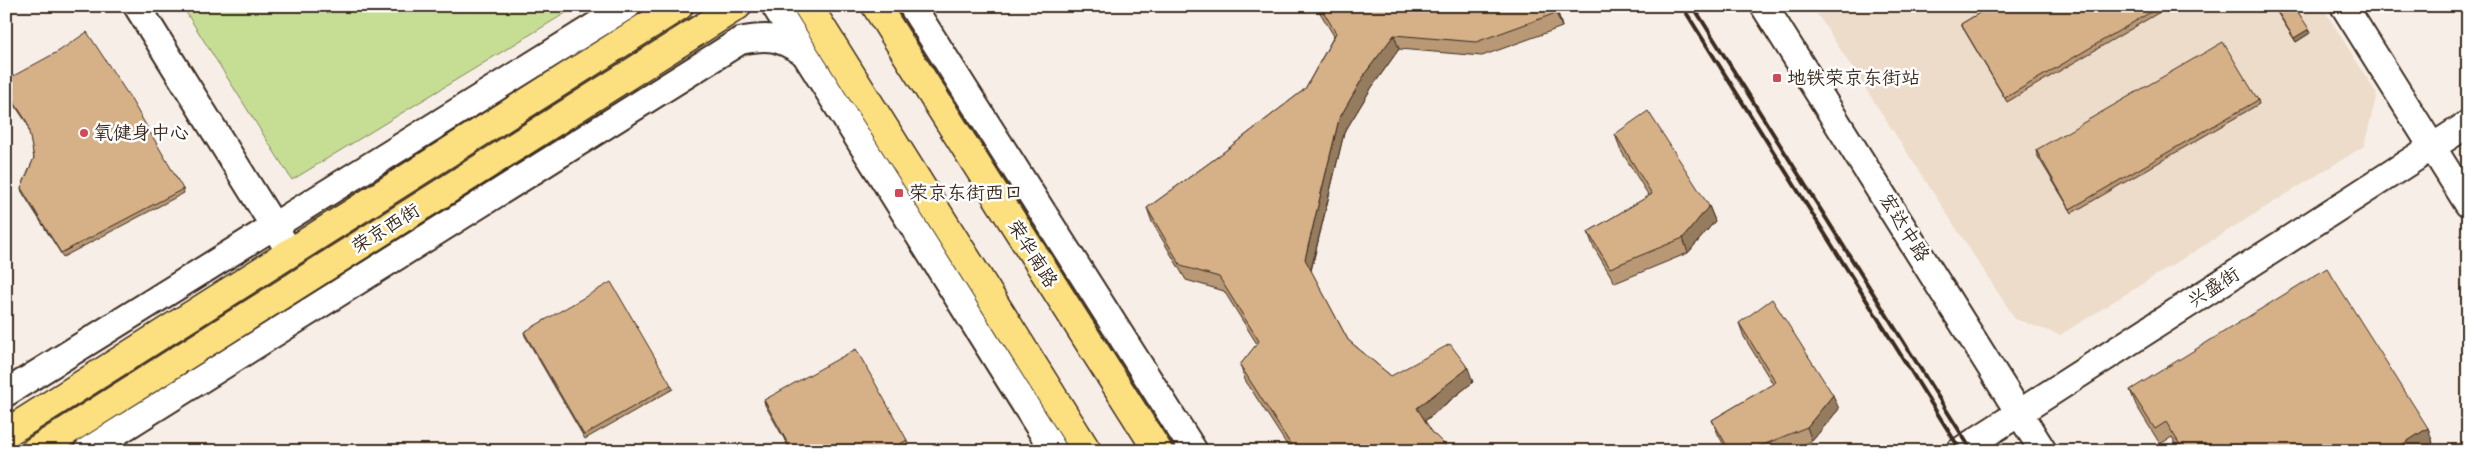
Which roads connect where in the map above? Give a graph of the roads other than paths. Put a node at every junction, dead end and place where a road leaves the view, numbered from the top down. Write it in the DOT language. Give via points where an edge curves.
graph roads {
  1 [pos="137,6"];
  2 [pos="627,6"];
  3 [pos="679,6"];
  4 [pos="737,6"];
  5 [pos="775,6"];
  6 [pos="808,6"];
  7 [pos="876,6"];
  8 [pos="912,6"];
  9 [pos="1764,6"];
  10 [pos="2344,6"];
  11 [pos="804,53"];
  12 [pos="2468,124"];
  13 [pos="2432,147"];
  14 [pos="1011,164"];
  15 [pos="2468,204"];
  16 [pos="274,226"];
  17 [pos="1023,240"];
  18 [pos="291,254"];
  19 [pos="6,393"];
  20 [pos="2020,413"];
  21 [pos="6,434"];
  22 [pos="36,451"];
  23 [pos="87,451"];
  24 [pos="1054,451"];
  25 [pos="1087,451"];
  26 [pos="1158,451"];
  27 [pos="1194,451"];
  28 [pos="1960,451"];
  29 [pos="2043,451"];
  1 -- 16 [label="street"];
  2 -- 16 [label="street"];
  3 -- 18 [label="main road, 荣京西街"];
  4 -- 22 [label="main road, 荣京西街"];
  5 -- 11 [label="street"];
  6 -- 25 [label="main road"];
  7 -- 17 [label="main road, 荣华南路"];
  8 -- 14 [label="street"];
  9 -- 20 [label="street, 宏达中路"];
  10 -- 13 [label="street"];
  11 -- 23 [label="street" via="775,37 740,41"];
  11 -- 24 [label="street"];
  12 -- 13 [label="street, 兴盛街"];
  13 -- 15 [label="street"];
  13 -- 20 [label="street, 兴盛街"];
  14 -- 17 [label="street"];
  14 -- 27 [label="street"];
  16 -- 18 [label="street"];
  16 -- 19 [label="street"];
  17 -- 26 [label="main road, 荣华南路"];
  18 -- 21 [label="main road, 荣京西街"];
  20 -- 28 [label="street, 兴盛街"];
  20 -- 29 [label="street, 宏达中路"];
}
